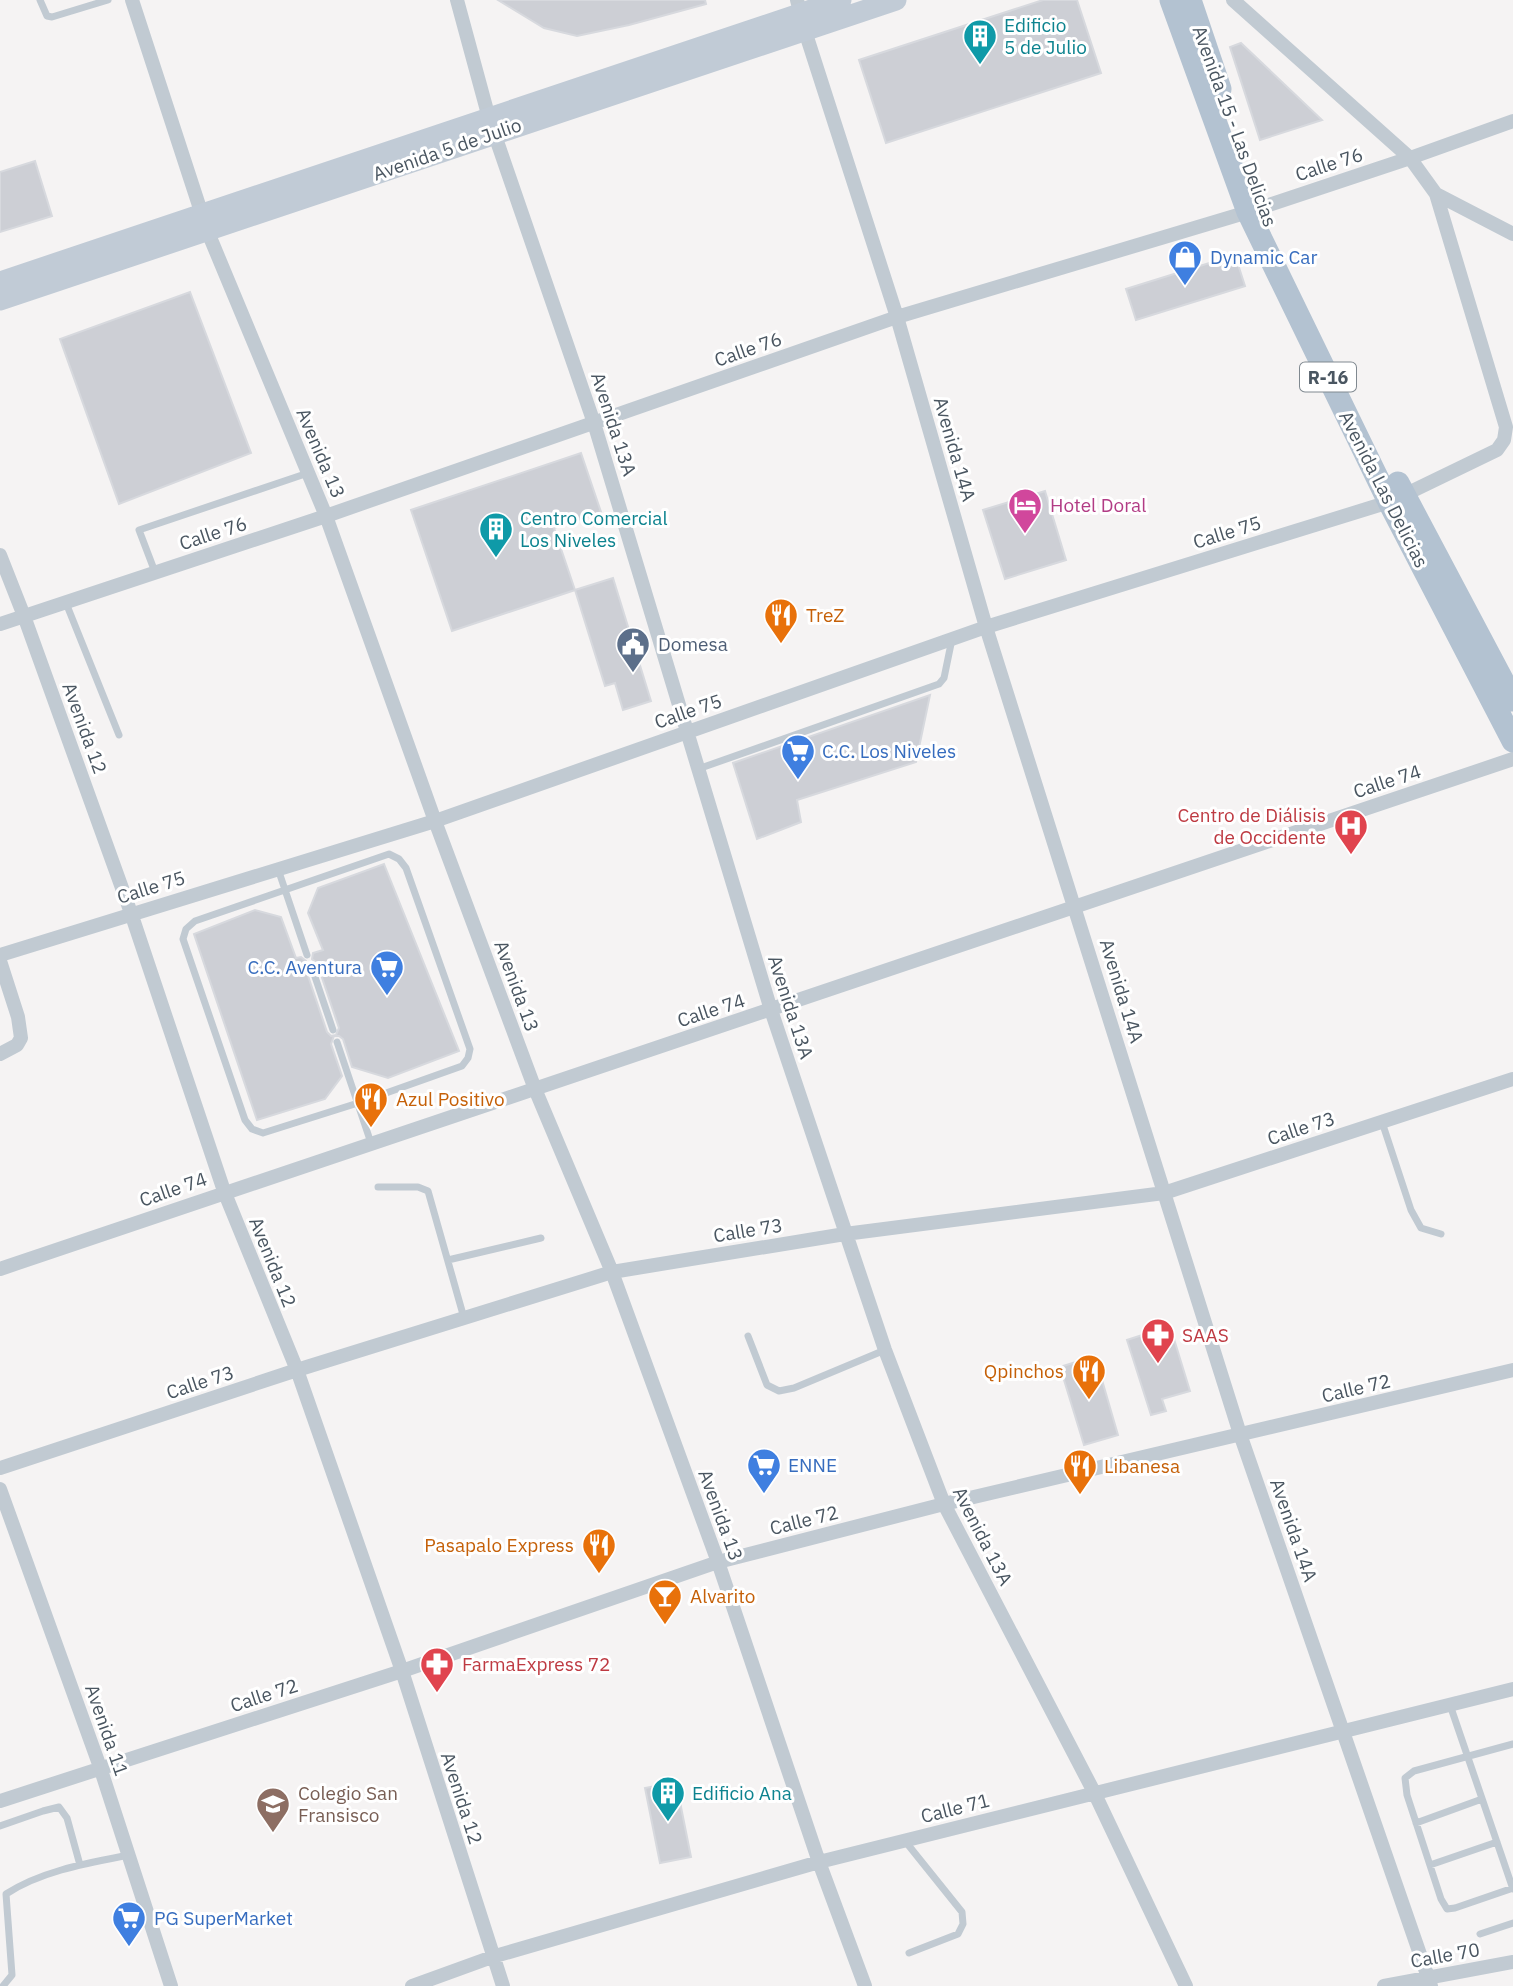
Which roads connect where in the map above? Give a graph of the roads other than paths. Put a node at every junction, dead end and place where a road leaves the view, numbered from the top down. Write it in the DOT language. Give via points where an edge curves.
graph roads {
  1 [pos="40,0"];
  2 [pos="108,0"];
  3 [pos="132,0"];
  4 [pos="457,0"];
  5 [pos="841,0"];
  6 [pos="896,0"];
  7 [pos="1171,0"];
  8 [pos="1189,0"];
  9 [pos="1233,0"];
  10 [pos="801,15"];
  11 [pos="1513,121"];
  12 [pos="492,126"];
  13 [pos="1410,158"];
  14 [pos="1436,194"];
  15 [pos="1254,209"];
  16 [pos="205,222"];
  17 [pos="1513,234"];
  18 [pos="0,282"];
  19 [pos="0,300"];
  20 [pos="897,317"];
  21 [pos="594,423"];
  22 [pos="308,473"];
  23 [pos="1396,498"];
  24 [pos="326,516"];
  25 [pos="0,555"];
  26 [pos="155,572"];
  27 [pos="65,602"];
  28 [pos="24,616"];
  29 [pos="0,624"];
  30 [pos="986,627"];
  31 [pos="952,638"];
  32 [pos="1513,700"];
  33 [pos="687,732"];
  34 [pos="119,735"];
  35 [pos="1513,741"];
  36 [pos="1513,759"];
  37 [pos="698,769"];
  38 [pos="435,821"];
  39 [pos="277,869"];
  40 [pos="285,890"];
  41 [pos="1075,905"];
  42 [pos="131,913"];
  43 [pos="0,955"];
  44 [pos="307,955"];
  45 [pos="0,961"];
  46 [pos="311,965"];
  47 [pos="771,1010"];
  48 [pos="333,1030"];
  49 [pos="337,1042"];
  50 [pos="0,1054"];
  51 [pos="1513,1079"];
  52 [pos="535,1089"];
  53 [pos="358,1103"];
  54 [pos="1382,1122"];
  55 [pos="371,1143"];
  56 [pos="378,1187"];
  57 [pos="223,1192"];
  58 [pos="1164,1193"];
  59 [pos="845,1234"];
  60 [pos="1441,1234"];
  61 [pos="541,1238"];
  62 [pos="448,1261"];
  63 [pos="0,1269"];
  64 [pos="612,1272"];
  65 [pos="464,1318"];
  66 [pos="748,1336"];
  67 [pos="885,1350"];
  68 [pos="298,1370"];
  69 [pos="1513,1370"];
  70 [pos="1240,1434"];
  71 [pos="0,1468"];
  72 [pos="0,1489"];
  73 [pos="944,1504"];
  74 [pos="718,1562"];
  75 [pos="402,1671"];
  76 [pos="1513,1689"];
  77 [pos="1450,1704"];
  78 [pos="1342,1730"];
  79 [pos="1513,1744"];
  80 [pos="1466,1756"];
  81 [pos="100,1767"];
  82 [pos="1094,1793"];
  83 [pos="1482,1800"];
  84 [pos="0,1801"];
  85 [pos="1416,1823"];
  86 [pos="0,1826"];
  87 [pos="905,1840"];
  88 [pos="1497,1842"];
  89 [pos="129,1854"];
  90 [pos="819,1862"];
  91 [pos="80,1865"];
  92 [pos="1430,1865"];
  93 [pos="1513,1889"];
  94 [pos="1513,1923"];
  95 [pos="1480,1934"];
  96 [pos="909,1953"];
  97 [pos="492,1957"];
  98 [pos="1513,1962"];
  99 [pos="1429,1982"];
  100 [pos="3,1986"];
  101 [pos="171,1986"];
  102 [pos="412,1986"];
  103 [pos="503,1986"];
  104 [pos="865,1986"];
  105 [pos="1186,1986"];
  106 [pos="1384,1986"];
  1 -- 2 [label="lane" via="47,16 52,17"];
  3 -- 16 [label="street, Avenida 13"];
  4 -- 12 [label="street, Avenida 13A"];
  5 -- 10 [label="main road, Avenida 5 de Julio"];
  6 -- 10 [label="main road, Avenida 5 de Julio"];
  7 -- 15 [label="main road, Avenida Las Delicias / R-16"];
  8 -- 15 [label="main road, Avenida 15 - Las Delicias / R-16"];
  9 -- 13 [label="street"];
  10 -- 12 [label="main road, Avenida 5 de Julio"];
  10 -- 20 [label="street, Avenida 14A"];
  11 -- 13 [label="street, Calle 76"];
  12 -- 16 [label="main road, Avenida 5 de Julio"];
  12 -- 21 [label="street, Avenida 13A"];
  13 -- 14 [label="street"];
  13 -- 15 [label="street, Calle 76"];
  14 -- 17 [label="street"];
  14 -- 23 [label="street, Calle 75" via="1506,427 1497,450"];
  15 -- 20 [label="street, Calle 76"];
  15 -- 23 [label="main road, Avenida Las Delicias / R-16"];
  16 -- 18 [label="main road, Avenida 5 de Julio"];
  16 -- 19 [label="main road, Avenida 5 de Julio"];
  16 -- 22 [label="street, Avenida 13"];
  20 -- 21 [label="street, Calle 76"];
  20 -- 30 [label="street, Avenida 14A"];
  21 -- 24 [label="street, Calle 76"];
  21 -- 33 [label="street, Avenida 13A"];
  22 -- 24 [label="street, Avenida 13"];
  22 -- 26 [label="lane" via="139,530"];
  23 -- 30 [label="street, Calle 75"];
  23 -- 32 [label="main road, R-16"];
  23 -- 35 [label="main road, Avenida Las Delicias / R-16"];
  24 -- 26 [label="street, Calle 76"];
  24 -- 38 [label="street, Avenida 13"];
  25 -- 28 [label="street, Avenida 12"];
  26 -- 27 [label="street, Calle 76"];
  27 -- 28 [label="street, Calle 76"];
  27 -- 34 [label="lane"];
  28 -- 29 [label="street, Calle 76"];
  28 -- 42 [label="street, Avenida 12"];
  30 -- 31 [label="street, Calle 75"];
  30 -- 41 [label="street, Avenida 14A"];
  31 -- 33 [label="street, Calle 75"];
  31 -- 37 [label="lane" via="939,684"];
  33 -- 37 [label="street, Avenida 13A"];
  33 -- 38 [label="street, Calle 75"];
  36 -- 41 [label="street, Calle 74"];
  37 -- 47 [label="street, Avenida 13A"];
  38 -- 39 [label="street, Calle 75"];
  38 -- 52 [label="street, Avenida 13"];
  39 -- 40 [label="lane"];
  39 -- 42 [label="street, Calle 75"];
  40 -- 44 [label="lane"];
  40 -- 53 [label="lane" via="195,921 183,939 236,1094 245,1120 263,1133"];
  40 -- 53 [label="lane" via="389,854 399,859 406,867 471,1049 462,1066"];
  41 -- 47 [label="street, Calle 74"];
  41 -- 58 [label="street, Avenida 14A"];
  42 -- 43 [label="street, Calle 75"];
  42 -- 57 [label="street, Avenida 12"];
  45 -- 50 [label="street" via="21,1038"];
  46 -- 48 [label="lane"];
  47 -- 52 [label="street, Calle 74"];
  47 -- 59 [label="street, Avenida 13A"];
  49 -- 53 [label="lane"];
  51 -- 54 [label="street, Calle 73"];
  52 -- 55 [label="street, Calle 74"];
  52 -- 64 [label="street, Avenida 13"];
  53 -- 55 [label="lane"];
  54 -- 58 [label="street, Calle 73"];
  54 -- 60 [label="lane" via="1411,1210 1422,1228"];
  55 -- 57 [label="street, Calle 74"];
  56 -- 62 [label="lane" via="428,1191"];
  57 -- 63 [label="street, Calle 74"];
  57 -- 68 [label="street, Avenida 12"];
  58 -- 59 [label="street, Calle 73"];
  58 -- 70 [label="street, Avenida 14A"];
  59 -- 64 [label="street, Calle 73"];
  59 -- 67 [label="street, Avenida 13A"];
  61 -- 62 [label="lane"];
  62 -- 65 [label="lane"];
  64 -- 65 [label="street, Calle 73"];
  64 -- 74 [label="street, Avenida 13"];
  65 -- 68 [label="street, Calle 73"];
  66 -- 67 [label="lane" via="767,1385 779,1391"];
  67 -- 73 [label="street, Avenida 13A"];
  68 -- 71 [label="street, Calle 73"];
  68 -- 75 [label="street, Avenida 12"];
  69 -- 70 [label="street, Calle 72"];
  70 -- 73 [label="street, Calle 72"];
  70 -- 78 [label="street, Avenida 14A"];
  72 -- 81 [label="street, Avenida 11"];
  73 -- 74 [label="street, Calle 72"];
  73 -- 82 [label="street, Avenida 13A"];
  74 -- 75 [label="street, Calle 72"];
  74 -- 90 [label="street, Avenida 13"];
  75 -- 81 [label="street, Calle 72"];
  75 -- 97 [label="street, Avenida 12"];
  76 -- 77 [label="street, Calle 71"];
  77 -- 78 [label="street, Calle 71"];
  77 -- 80 [label="lane"];
  78 -- 82 [label="street, Calle 71"];
  78 -- 99 [label="street, Avenida 14A"];
  79 -- 80 [label="lane"];
  80 -- 83 [label="lane"];
  80 -- 85 [label="lane" via="1414,1771 1405,1778"];
  81 -- 84 [label="street, Calle 72"];
  81 -- 89 [label="street, Avenida 11"];
  82 -- 87 [label="street, Calle 71"];
  82 -- 105 [label="street, Avenida 13A"];
  83 -- 85 [label="lane"];
  83 -- 88 [label="lane"];
  85 -- 92 [label="lane"];
  86 -- 91 [label="lane" via="60,1807"];
  87 -- 90 [label="street, Calle 71"];
  87 -- 96 [label="lane" via="962,1912 963,1924 958,1934"];
  88 -- 92 [label="lane"];
  88 -- 93 [label="lane"];
  89 -- 91 [label="lane"];
  89 -- 101 [label="street, Avenida 11"];
  90 -- 97 [label="street, Calle 71"];
  90 -- 104 [label="street, Avenida 13"];
  91 -- 100 [label="lane" via="21,1884 6,1894 12,1975"];
  92 -- 93 [label="lane" via="1447,1909"];
  94 -- 95 [label="lane"];
  97 -- 102 [label="street, Calle 71"];
  97 -- 103 [label="street, Avenida 12"];
  98 -- 99 [label="street, Calle 70"];
  99 -- 106 [label="street, Calle 70"];
}
